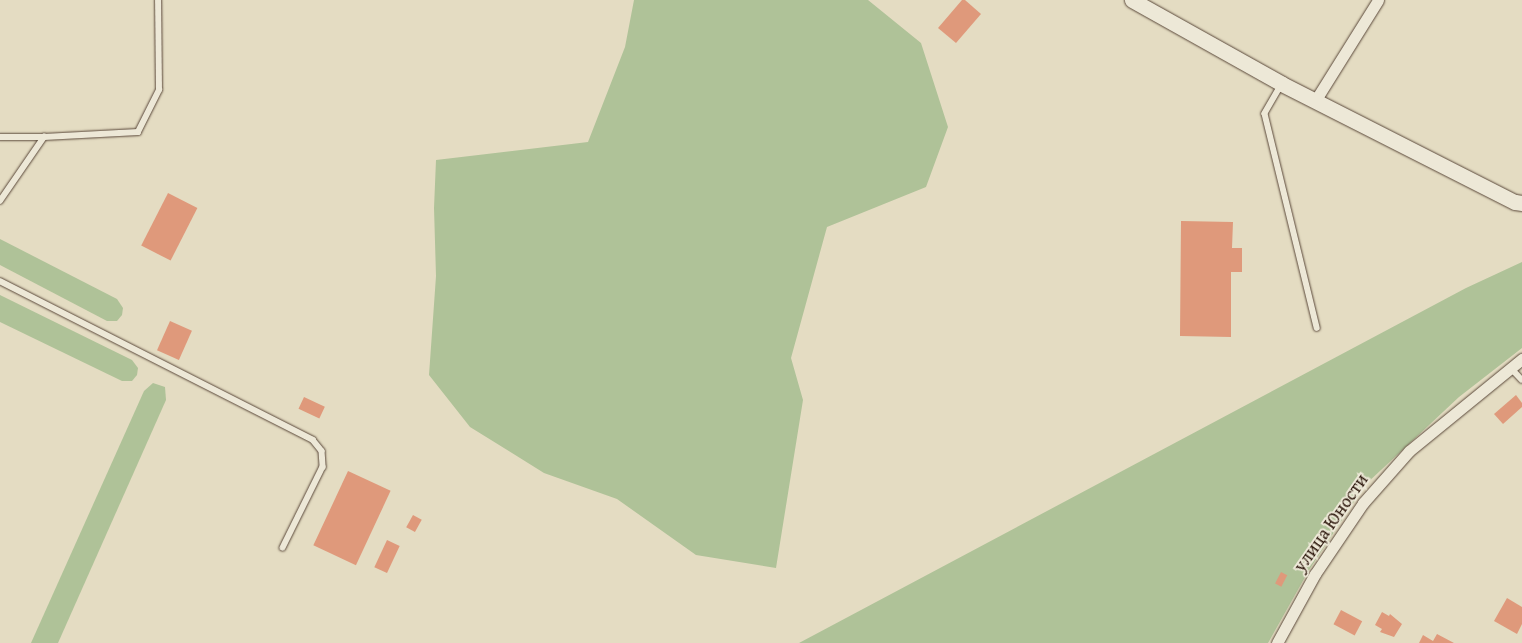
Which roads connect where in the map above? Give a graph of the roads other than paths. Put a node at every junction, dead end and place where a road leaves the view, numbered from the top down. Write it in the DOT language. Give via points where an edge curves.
graph roads {
  1 [pos="158,0"];
  2 [pos="1132,0"];
  3 [pos="1378,0"];
  4 [pos="1282,84"];
  5 [pos="1315,101"];
  6 [pos="0,137"];
  7 [pos="44,137"];
  8 [pos="0,201"];
  9 [pos="1522,203"];
  10 [pos="0,281"];
  11 [pos="1317,328"];
  12 [pos="1522,359"];
  13 [pos="1511,368"];
  14 [pos="1522,380"];
  15 [pos="284,548"];
  16 [pos="1277,643"];
  1 -- 7 [label="lane" via="159,90 138,132"];
  2 -- 4 [label="street"];
  3 -- 5 [label="street"];
  4 -- 5 [label="street"];
  4 -- 11 [label="lane" via="1265,114"];
  5 -- 9 [label="street"];
  6 -- 7 [label="lane"];
  7 -- 8 [label="lane"];
  10 -- 15 [label="lane" via="313,440 322,452 323,467"];
  12 -- 13 [label="street, улица Юности"];
  13 -- 14 [label="lane"];
  13 -- 16 [label="street, улица Юности" via="1409,452 1362,503 1315,574"];
}
